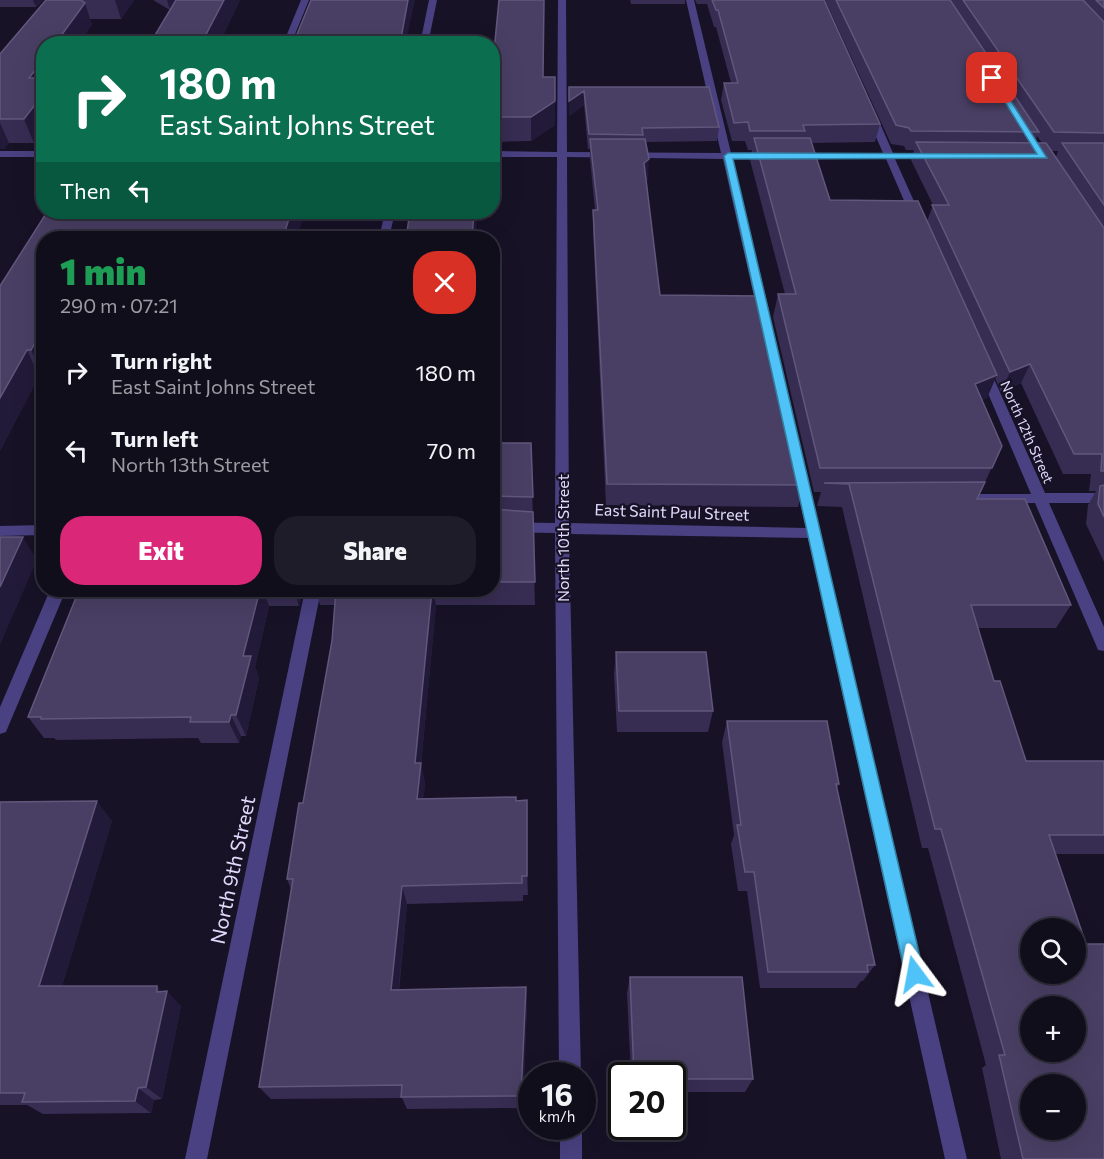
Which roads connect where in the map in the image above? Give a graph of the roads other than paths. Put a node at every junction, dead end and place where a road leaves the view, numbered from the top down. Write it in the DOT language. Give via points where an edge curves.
graph roads {
  1 [pos="305,0"];
  2 [pos="433,0"];
  3 [pos="562,0"];
  4 [pos="690,0"];
  5 [pos="290,36"];
  6 [pos="426,36"];
  7 [pos="866,104"];
  8 [pos="0,154"];
  9 [pos="36,154"];
  10 [pos="500,154"];
  11 [pos="563,154"];
  12 [pos="728,156"];
  13 [pos="890,156"];
  14 [pos="937,156"];
  15 [pos="922,231"];
  16 [pos="768,328"];
  17 [pos="979,359"];
  18 [pos="796,454"];
  19 [pos="1040,498"];
  20 [pos="1104,498"];
  21 [pos="947,499"];
  22 [pos="500,527"];
  23 [pos="562,527"];
  24 [pos="36,530"];
  25 [pos="0,531"];
  26 [pos="815,534"];
  27 [pos="55,597"];
  28 [pos="312,597"];
  29 [pos="1104,645"];
  30 [pos="0,727"];
  31 [pos="570,1062"];
  32 [pos="571,1140"];
  33 [pos="196,1159"];
  34 [pos="571,1159"];
  35 [pos="956,1159"];
  1 -- 5 [label="lane"];
  2 -- 6 [label="lane"];
  3 -- 11 [label="lane, North 10th Street"];
  4 -- 12 [label="lane"];
  7 -- 13 [label="lane"];
  8 -- 9 [label="lane"];
  10 -- 11 [label="lane"];
  11 -- 12 [label="lane"];
  11 -- 23 [label="lane, North 10th Street"];
  12 -- 13 [label="lane"];
  12 -- 16 [label="lane"];
  13 -- 14 [label="lane"];
  13 -- 15 [label="lane"];
  17 -- 19 [label="lane, North 12th Street"];
  18 -- 26 [label="lane" via="813,499"];
  19 -- 20 [label="lane"];
  19 -- 21 [label="lane"];
  19 -- 29 [label="lane, North 12th Street"];
  22 -- 23 [label="lane, East Saint Paul Street"];
  23 -- 26 [label="lane, East Saint Paul Street"];
  23 -- 31 [label="lane, North 10th Street"];
  24 -- 25 [label="lane"];
  26 -- 35 [label="lane"];
  27 -- 30 [label="lane"];
  28 -- 33 [label="lane, North 9th Street"];
  32 -- 34 [label="lane"];
}
